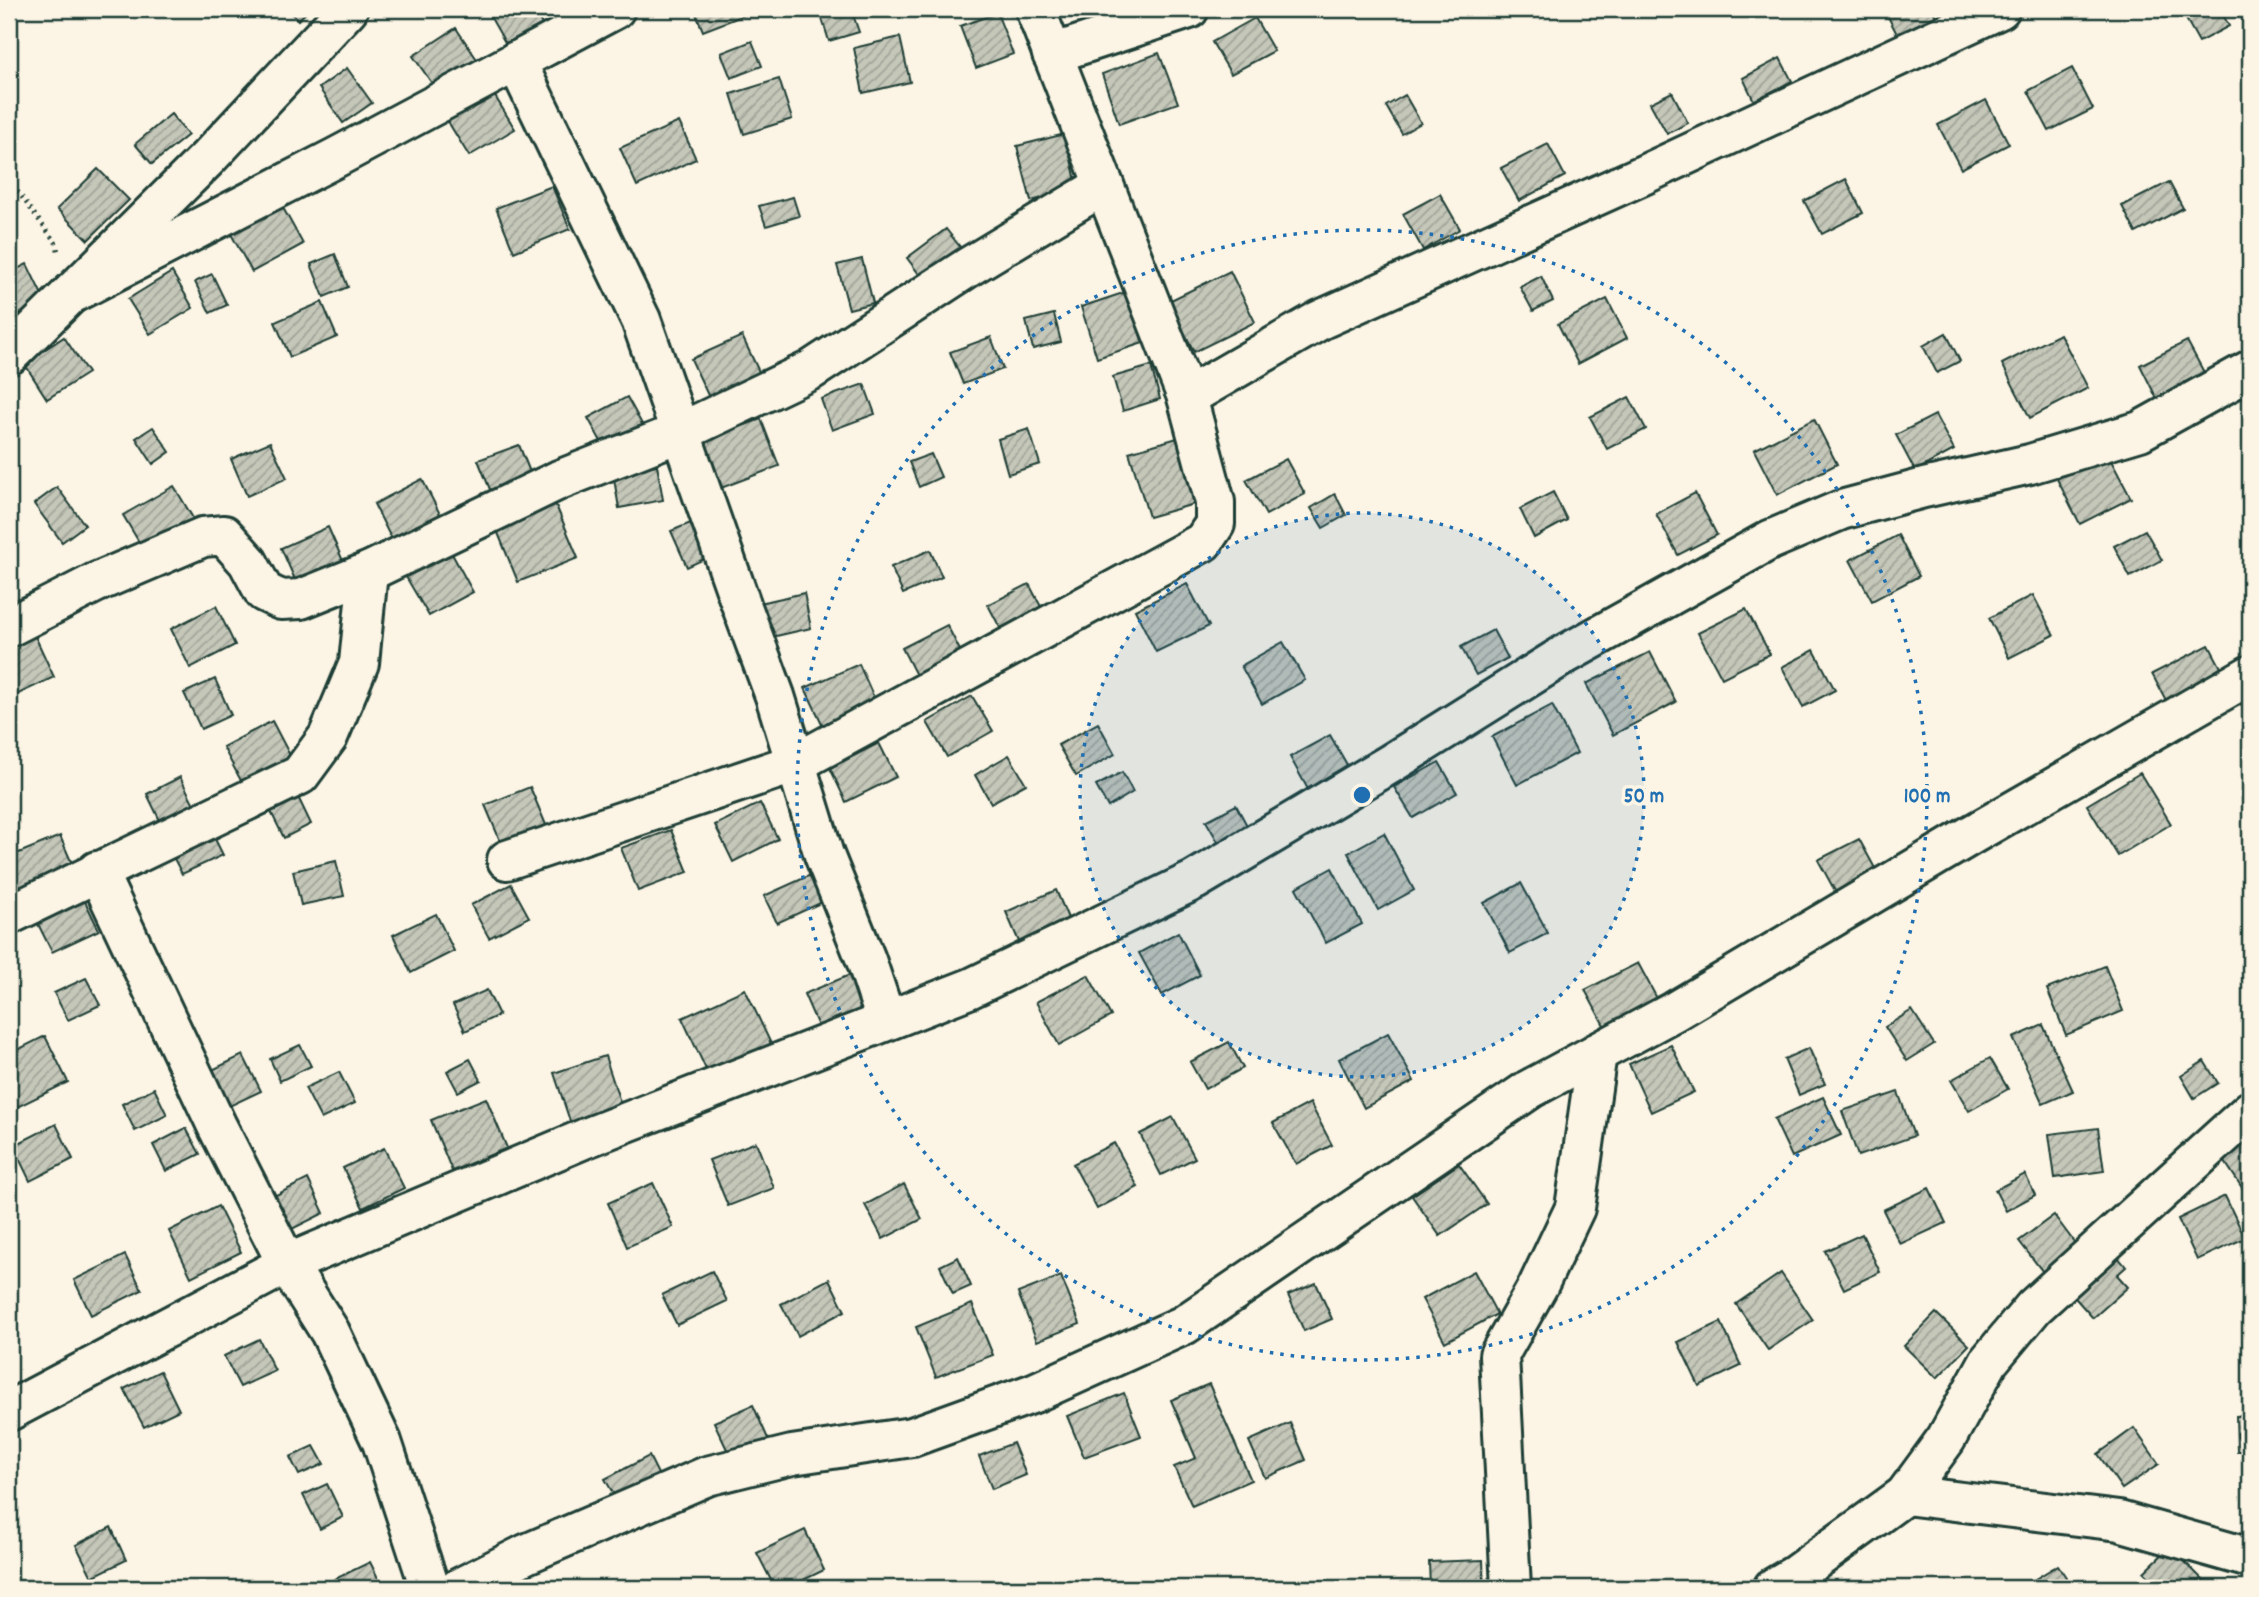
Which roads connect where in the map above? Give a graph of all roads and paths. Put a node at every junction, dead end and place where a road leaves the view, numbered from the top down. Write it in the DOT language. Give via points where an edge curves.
graph roads {
  1 [pos="348,9"];
  2 [pos="615,9"];
  3 [pos="1034,9"];
  4 [pos="1189,9"];
  5 [pos="2000,9"];
  6 [pos="1052,54"];
  7 [pos="516,61"];
  8 [pos="9,180"];
  9 [pos="1104,185"];
  10 [pos="71,294"];
  11 [pos="9,355"];
  12 [pos="2250,370"];
  13 [pos="1187,397"];
  14 [pos="681,432"];
  15 [pos="368,572"];
  16 [pos="9,627"];
  17 [pos="2250,675"];
  18 [pos="796,763"];
  19 [pos="507,860"];
  20 [pos="97,871"];
  21 [pos="9,915"];
  22 [pos="886,1020"];
  23 [pos="1597,1053"];
  24 [pos="2250,1111"];
  25 [pos="287,1264"];
  26 [pos="9,1411"];
  27 [pos="1905,1496"];
  28 [pos="2250,1558"];
  29 [pos="430,1588"];
  30 [pos="459,1588"];
  31 [pos="1511,1588"];
  32 [pos="1773,1588"];
  1 -- 10 [label="street"];
  2 -- 7 [label="street"];
  3 -- 6 [label="street"];
  4 -- 6 [label="street"];
  5 -- 13 [label="street" via="1320,320"];
  6 -- 9 [label="street"];
  7 -- 10 [label="street"];
  7 -- 14 [label="street" via="641,320"];
  8 -- 10 [label="path" via="56,243"];
  9 -- 13 [label="street"];
  9 -- 14 [label="street" via="811,370"];
  10 -- 11 [label="street"];
  12 -- 22 [label="street" via="2140,430 2030,464 1840,510 1770,540 1564,655 1195,880 971,988"];
  13 -- 18 [label="street" via="1215,502 1215,524 1203,542"];
  14 -- 15 [label="street" via="559,480"];
  14 -- 18 [label="street"];
  15 -- 16 [label="street" via="301,599 281,600 264,592 248,562 224,535 203,537 95,583"];
  15 -- 20 [label="street" via="359,663 328,737 300,775"];
  17 -- 23 [label="street"];
  18 -- 19 [label="street"];
  18 -- 22 [label="street" via="824,855"];
  20 -- 21 [label="street"];
  20 -- 25 [label="street"];
  22 -- 25 [label="street" via="586,1138"];
  23 -- 30 [label="street" via="1530,1090 1184,1325 1034,1393 912,1437 793,1455 707,1476"];
  23 -- 31 [label="street" via="1575,1208 1499,1355"];
  24 -- 27 [label="street" via="2034,1307 1989,1361 1946,1439"];
  25 -- 26 [label="street"];
  25 -- 29 [label="street" via="330,1332 382,1442"];
  27 -- 28 [label="street" via="2119,1521"];
  27 -- 32 [label="street"];
}
